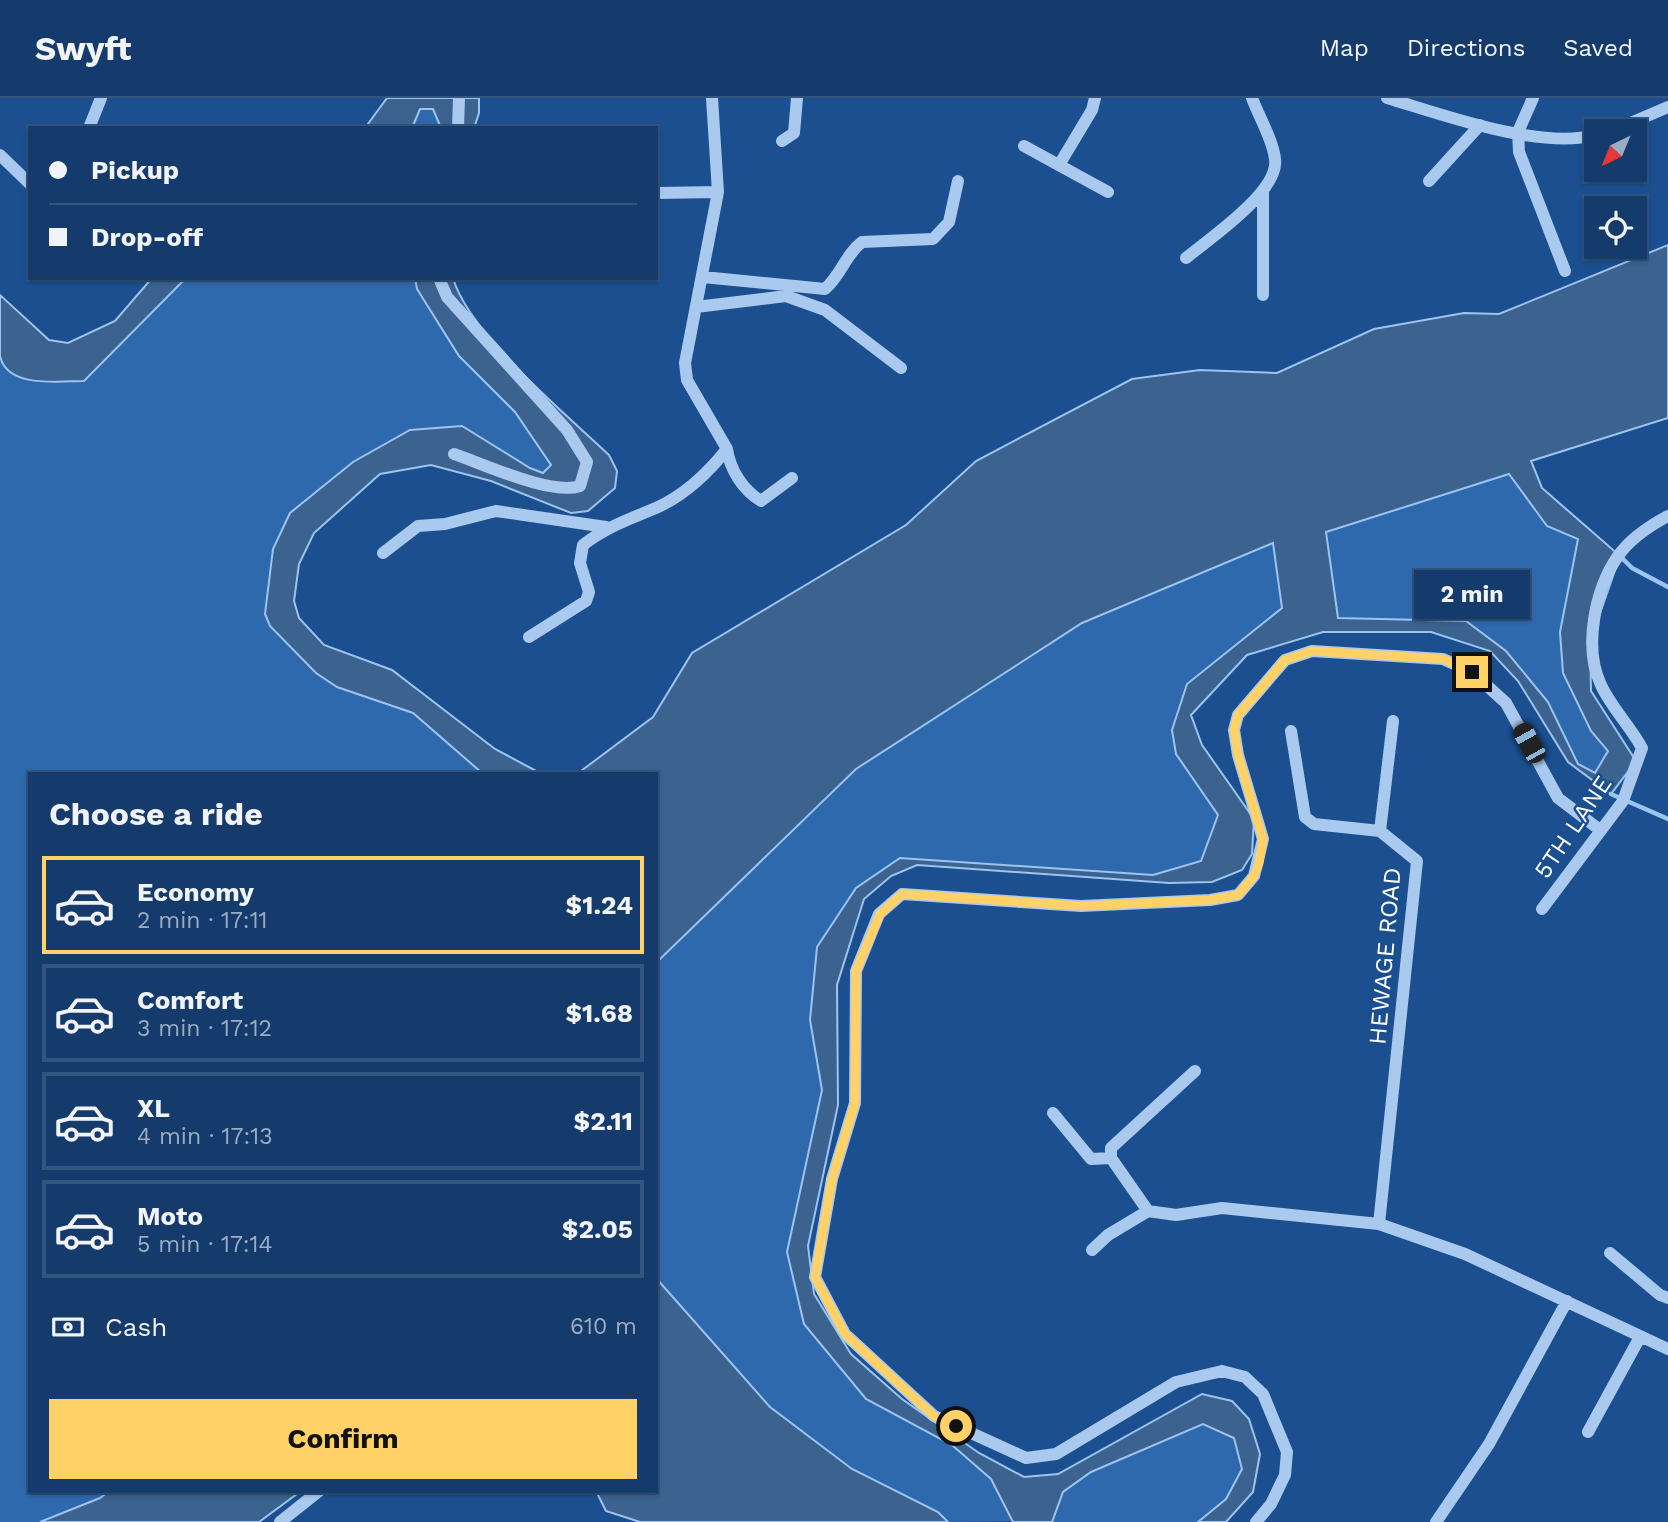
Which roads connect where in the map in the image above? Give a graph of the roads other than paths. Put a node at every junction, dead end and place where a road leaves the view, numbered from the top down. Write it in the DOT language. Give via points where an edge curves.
graph roads {
  1 [pos="101,98"];
  2 [pos="459,98"];
  3 [pos="712,98"];
  4 [pos="797,98"];
  5 [pos="1095,98"];
  6 [pos="1252,98"];
  7 [pos="1387,98"];
  8 [pos="1441,98"];
  9 [pos="1533,98"];
  10 [pos="1668,107"];
  11 [pos="1438,113"];
  12 [pos="1640,119"];
  13 [pos="1479,125"];
  14 [pos="90,126"];
  15 [pos="458,126"];
  16 [pos="1518,132"];
  17 [pos="1584,136"];
  18 [pos="782,141"];
  19 [pos="1024,146"];
  20 [pos="0,155"];
  21 [pos="1059,165"];
  22 [pos="958,181"];
  23 [pos="1429,181"];
  24 [pos="28,182"];
  25 [pos="1263,189"];
  26 [pos="718,192"];
  27 [pos="1108,192"];
  28 [pos="658,193"];
  29 [pos="1186,258"];
  30 [pos="1565,271"];
  31 [pos="703,277"];
  32 [pos="440,280"];
  33 [pos="1263,295"];
  34 [pos="696,307"];
  35 [pos="901,368"];
  36 [pos="727,449"];
  37 [pos="454,454"];
  38 [pos="792,478"];
  39 [pos="1668,516"];
  40 [pos="606,527"];
  41 [pos="383,553"];
  42 [pos="529,636"];
  43 [pos="1393,721"];
  44 [pos="1291,731"];
  45 [pos="1600,830"];
  46 [pos="1380,831"];
  47 [pos="1542,909"];
  48 [pos="1195,1071"];
  49 [pos="1053,1113"];
  50 [pos="1111,1158"];
  51 [pos="1148,1211"];
  52 [pos="1379,1224"];
  53 [pos="1092,1250"];
  54 [pos="1610,1253"];
  55 [pos="1668,1298"];
  56 [pos="1567,1301"];
  57 [pos="1640,1337"];
  58 [pos="1668,1349"];
  59 [pos="1588,1432"];
  60 [pos="316,1493"];
  61 [pos="280,1522"];
  62 [pos="1256,1522"];
  63 [pos="1436,1522"];
  1 -- 14 [label="street"];
  2 -- 15 [label="street"];
  3 -- 26 [label="street"];
  4 -- 18 [label="street" via="794,133"];
  5 -- 21 [label="street"];
  6 -- 25 [label="street" via="1276,160"];
  7 -- 11 [label="street"];
  8 -- 11 [label="street"];
  9 -- 16 [label="street"];
  10 -- 12 [label="street"];
  11 -- 13 [label="street"];
  13 -- 16 [label="street"];
  13 -- 23 [label="street"];
  16 -- 17 [label="street" via="1548,139"];
  16 -- 30 [label="street" via="1519,152"];
  19 -- 21 [label="street"];
  20 -- 24 [label="street"];
  21 -- 27 [label="street"];
  22 -- 31 [label="street" via="949,222 933,239 862,242 825,289"];
  25 -- 29 [label="street"];
  25 -- 33 [label="street"];
  26 -- 28 [label="street"];
  26 -- 31 [label="street"];
  31 -- 34 [label="street"];
  32 -- 37 [label="street" via="447,297 567,430 587,463 580,486 572,489 531,481"];
  34 -- 35 [label="street" via="786,296 825,310"];
  34 -- 36 [label="street" via="685,362 687,380"];
  36 -- 38 [label="street" via="729,464 749,494 761,501"];
  36 -- 40 [label="street" via="687,491"];
  39 -- 45 [label="street, 5TH LANE" via="1646,528 1619,555 1595,615 1590,647 1600,684 1642,748 1622,801"];
  40 -- 41 [label="street" via="496,511 418,526"];
  40 -- 42 [label="street" via="583,545 580,563 589,592 586,601"];
  43 -- 46 [label="street"];
  44 -- 46 [label="street, HEWAGE ROAD" via="1305,817 1314,824"];
  45 -- 47 [label="street, 5TH LANE"];
  45 -- 62 [label="street" via="1558,798 1506,703 1472,672 1443,659 1312,651 1285,660 1238,715 1234,730 1238,755 1263,839 1254,876 1238,895 1081,906 902,894 872,927 856,971 855,1103 832,1179 815,1277 845,1334 934,1416 1026,1458 1056,1454 1176,1382 1222,1371 1245,1377 1262,1394 1287,1452 1285,1475"];
  46 -- 52 [label="street, HEWAGE ROAD" via="1417,861"];
  48 -- 50 [label="street" via="1111,1148"];
  49 -- 50 [label="street" via="1091,1158"];
  50 -- 51 [label="street"];
  51 -- 52 [label="street" via="1176,1214 1223,1208"];
  51 -- 53 [label="street"];
  52 -- 56 [label="street" via="1465,1254"];
  54 -- 55 [label="street"];
  56 -- 57 [label="street"];
  56 -- 63 [label="street" via="1489,1444"];
  57 -- 58 [label="street"];
  57 -- 59 [label="street"];
  60 -- 61 [label="street"];
}
